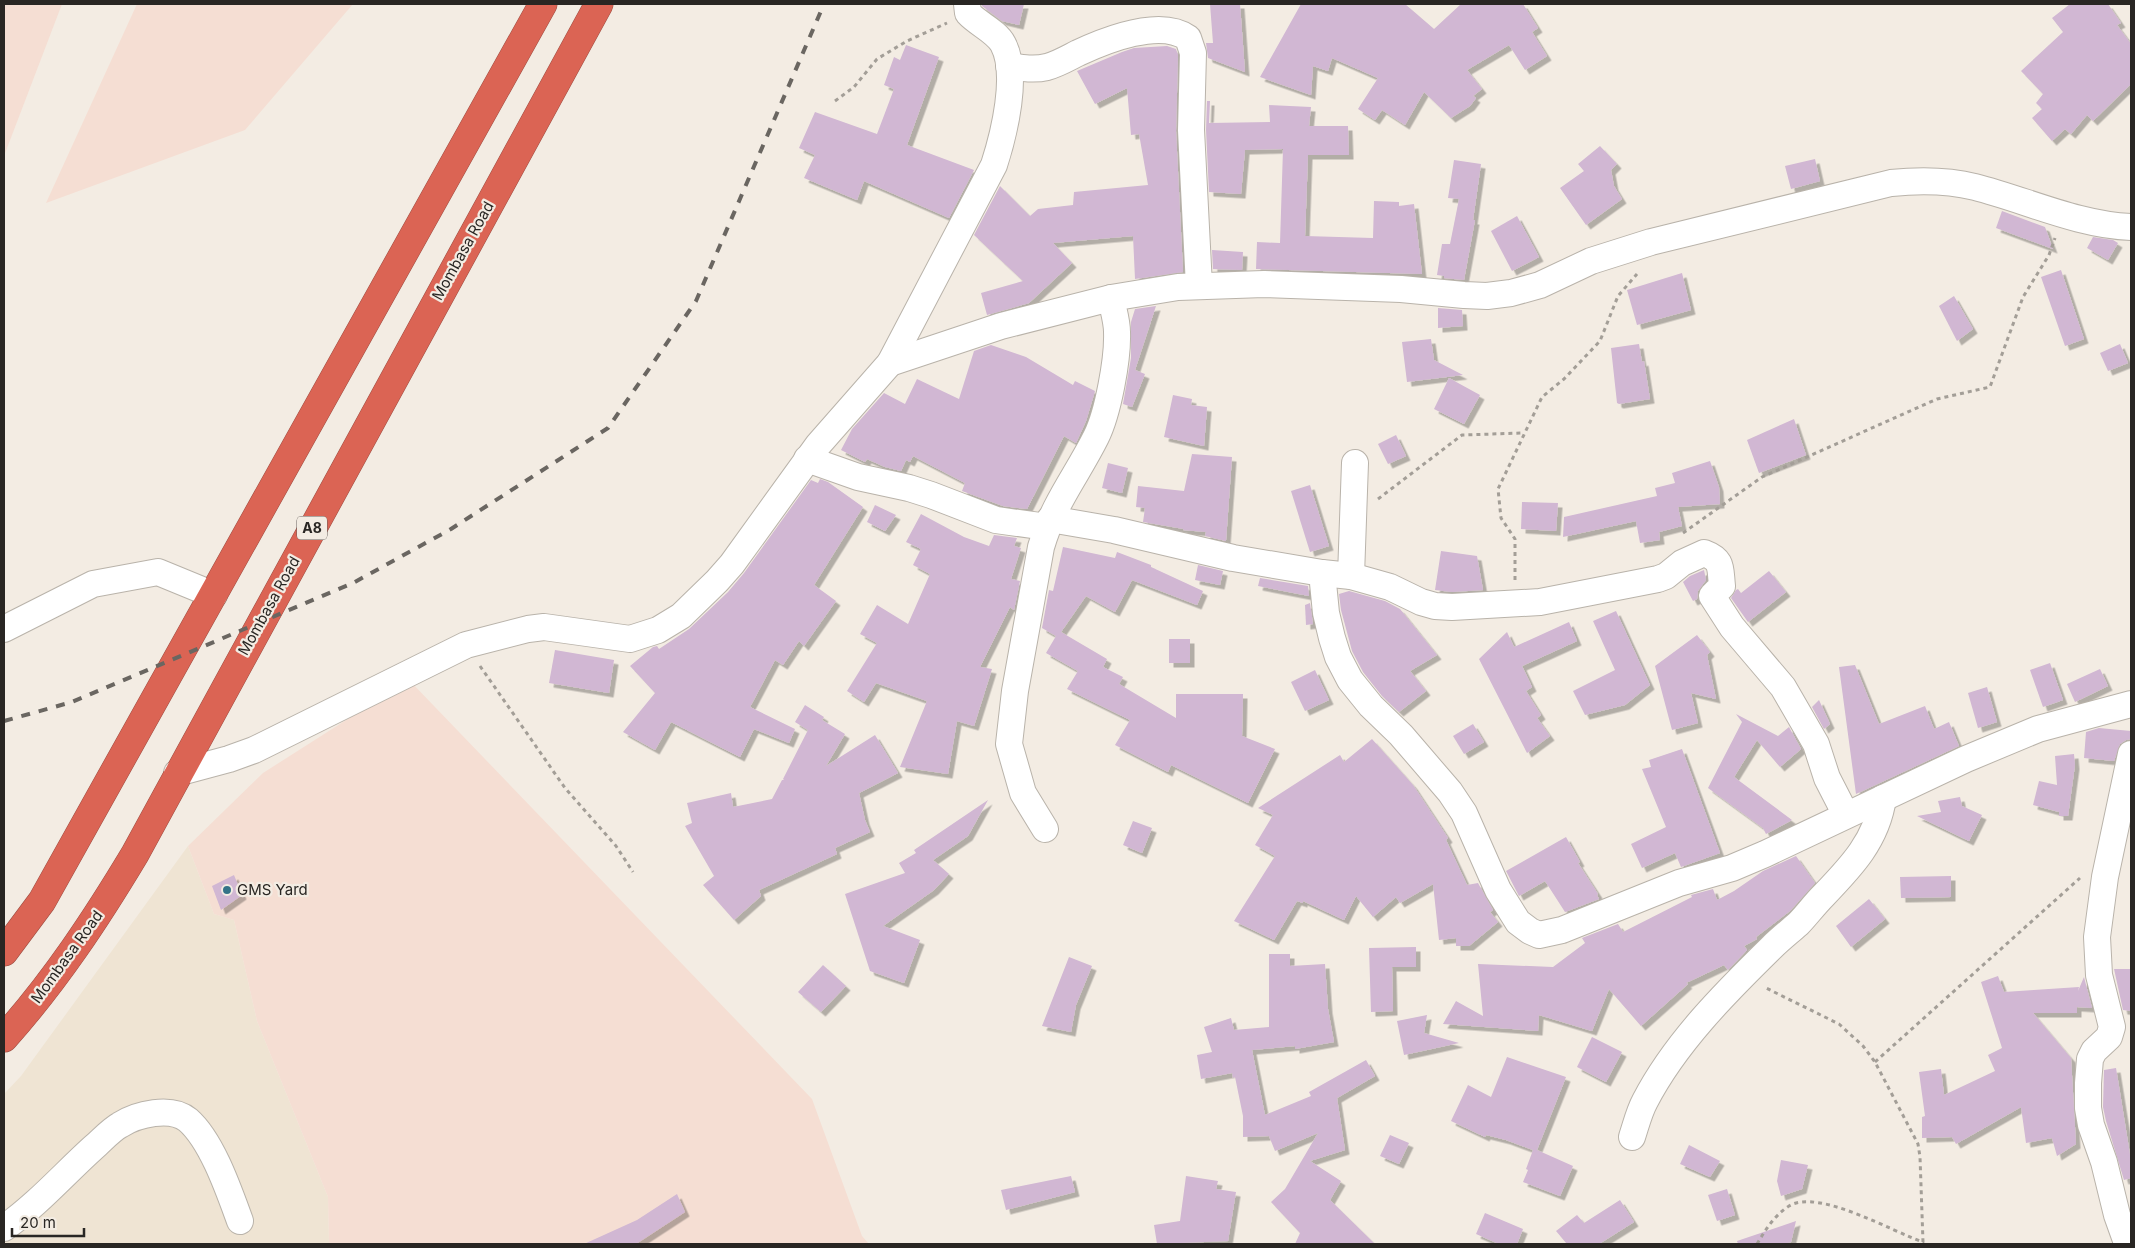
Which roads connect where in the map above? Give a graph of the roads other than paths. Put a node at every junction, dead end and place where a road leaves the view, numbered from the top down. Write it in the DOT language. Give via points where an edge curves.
graph roads {
  1 [pos="543,4"];
  2 [pos="599,4"];
  3 [pos="967,9"];
  4 [pos="1009,66"];
  5 [pos="2131,227"];
  6 [pos="1199,286"];
  7 [pos="1111,298"];
  8 [pos="890,363"];
  9 [pos="808,459"];
  10 [pos="1355,463"];
  11 [pos="1049,523"];
  12 [pos="1322,573"];
  13 [pos="1351,576"];
  14 [pos="214,595"];
  15 [pos="4,629"];
  16 [pos="2131,704"];
  17 [pos="2131,754"];
  18 [pos="177,773"];
  19 [pos="1883,798"];
  20 [pos="1846,815"];
  21 [pos="1045,829"];
  22 [pos="4,952"];
  23 [pos="4,1038"];
  24 [pos="1632,1137"];
  25 [pos="240,1220"];
  26 [pos="4,1228"];
  27 [pos="2127,1243"];
  1 -- 14 [label="highway"];
  2 -- 18 [label="highway, Mombasa Road / A8"];
  3 -- 4 [label="street" via="1002,42"];
  4 -- 6 [label="street" via="1031,69 1048,66 1127,34 1172,31 1188,38 1193,53 1191,130"];
  4 -- 8 [label="street" via="1003,134 994,165"];
  5 -- 6 [label="street" via="2064,214 1975,187 1914,181 1891,183 1651,242 1591,261 1540,285 1511,293 1464,296 1418,290 1282,285"];
  6 -- 7 [label="street"];
  7 -- 8 [label="street" via="1001,326"];
  7 -- 11 [label="street" via="1117,345 1103,420"];
  8 -- 9 [label="street"];
  9 -- 11 [label="street" via="858,477 909,488 996,520"];
  9 -- 18 [label="street" via="718,581 681,616 658,630 630,639 544,627 466,644 254,750"];
  10 -- 13 [label="street"];
  11 -- 12 [label="street" via="1114,530 1233,558"];
  11 -- 21 [label="street" via="1041,547 1015,691 1009,744 1023,793"];
  12 -- 13 [label="street"];
  12 -- 20 [label="street" via="1332,638 1350,680 1450,792 1464,813 1498,890 1518,922 1530,931 1548,934 1679,883 1732,868"];
  13 -- 20 [label="street" via="1390,587 1435,606 1521,605 1658,579 1704,553 1714,556 1720,565 1722,586 1712,596 1732,627 1787,693 1816,744 1826,778"];
  14 -- 15 [label="street" via="158,572 93,584"];
  14 -- 22 [label="highway" via="42,900"];
  16 -- 19 [label="street" via="2038,729"];
  17 -- 27 [label="street" via="2100,907 2097,945 2099,975 2112,1027 2090,1059 2088,1108"];
  18 -- 23 [label="highway, Mombasa Road / A8" via="96,919 36,1002"];
  19 -- 20 [label="street"];
  19 -- 24 [label="street" via="1875,830 1857,860 1699,1025 1668,1064 1644,1104"];
  25 -- 26 [label="street" via="220,1170 197,1129 186,1118 167,1112 144,1115 120,1125 25,1213"];
}
